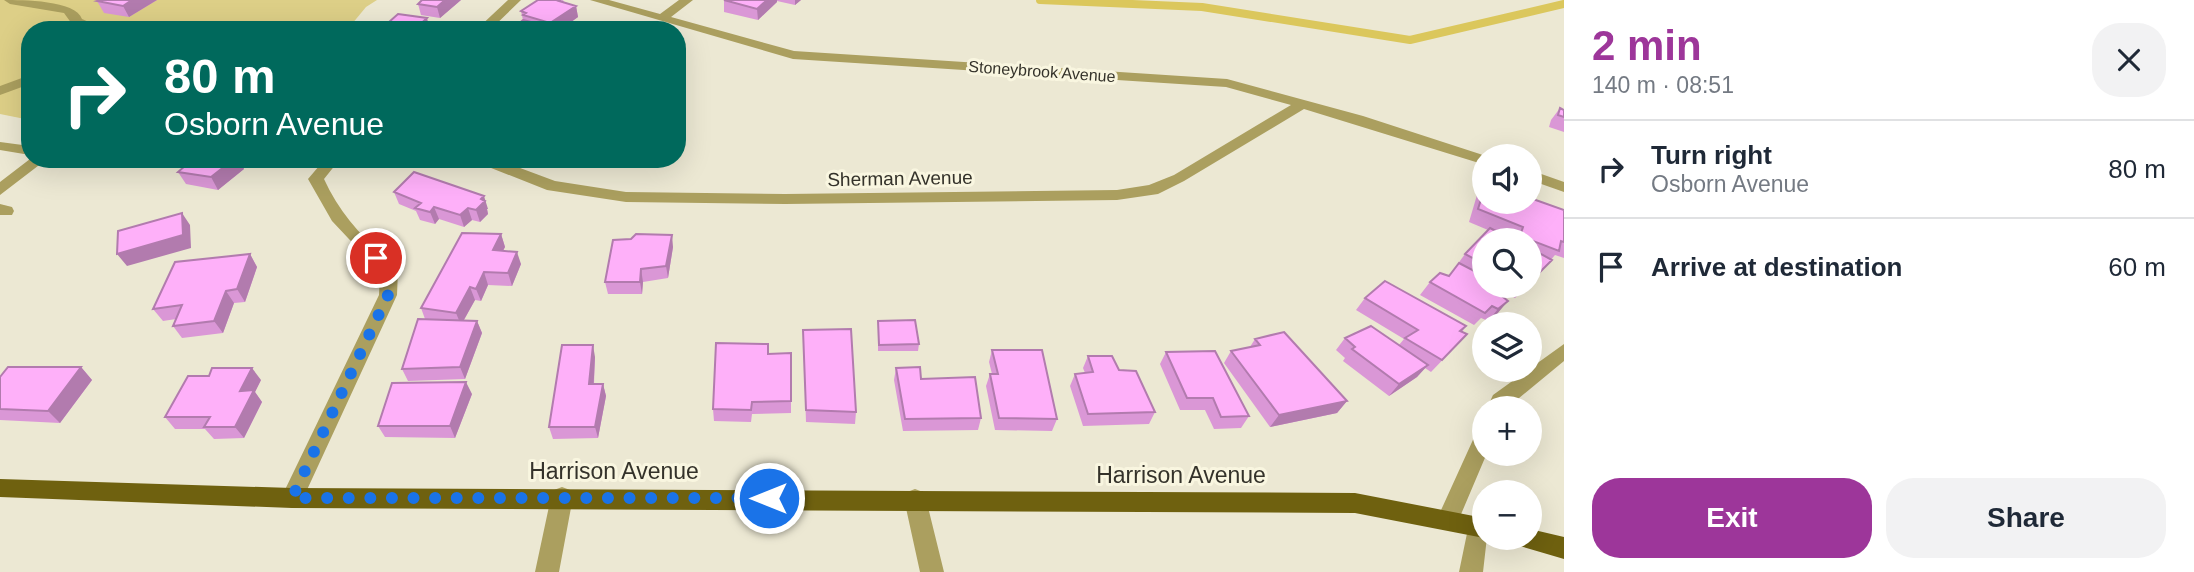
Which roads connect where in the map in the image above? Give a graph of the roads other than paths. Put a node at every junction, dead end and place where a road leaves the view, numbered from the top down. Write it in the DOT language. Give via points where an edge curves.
graph roads {
  1 [pos="10,0"];
  2 [pos="86,0"];
  3 [pos="515,0"];
  4 [pos="596,0"];
  5 [pos="687,0"];
  6 [pos="75,15"];
  7 [pos="662,18"];
  8 [pos="76,21"];
  9 [pos="492,21"];
  10 [pos="673,21"];
  11 [pos="686,25"];
  12 [pos="21,83"];
  13 [pos="0,91"];
  14 [pos="1302,104"];
  15 [pos="0,146"];
  16 [pos="21,150"];
  17 [pos="1472,156"];
  18 [pos="28,168"];
  19 [pos="325,168"];
  20 [pos="505,168"];
  21 [pos="1542,180"];
  22 [pos="1564,187"];
  23 [pos="0,190"];
  24 [pos="1564,351"];
  25 [pos="1506,396"];
  26 [pos="1472,464"];
  27 [pos="0,488"];
  28 [pos="562,497"];
  29 [pos="292,498"];
  30 [pos="915,499"];
  31 [pos="1448,519"];
  32 [pos="1472,525"];
  33 [pos="1542,542"];
  34 [pos="1564,548"];
  35 [pos="1476,550"];
  36 [pos="547,572"];
  37 [pos="932,572"];
  38 [pos="1471,572"];
  1 -- 6 [label="street"];
  2 -- 6 [label="street"];
  3 -- 9 [label="street"];
  4 -- 7 [label="street, Stoneybrook Avenue"];
  5 -- 7 [label="street"];
  6 -- 8 [label="street"];
  7 -- 10 [label="street, Stoneybrook Avenue"];
  11 -- 14 [label="street, Stoneybrook Avenue" via="793,55 1227,83"];
  12 -- 13 [label="street"];
  14 -- 17 [label="street, Stoneybrook Avenue"];
  14 -- 20 [label="street, Sherman Avenue" via="1179,178 1152,190 1117,195 626,197 552,186"];
  15 -- 16 [label="street"];
  18 -- 23 [label="street"];
  19 -- 29 [label="street" via="316,179 319,188 362,247 389,270 388,295"];
  21 -- 22 [label="street"];
  24 -- 25 [label="street"];
  26 -- 31 [label="street"];
  27 -- 29 [label="main road, Harrison Avenue"];
  28 -- 29 [label="main road, Harrison Avenue"];
  28 -- 30 [label="main road, Harrison Avenue"];
  28 -- 36 [label="street"];
  30 -- 31 [label="main road, Harrison Avenue" via="1354,503"];
  30 -- 37 [label="street"];
  31 -- 32 [label="main road, Harrison Avenue"];
  33 -- 34 [label="main road"];
  35 -- 38 [label="street"];
}
